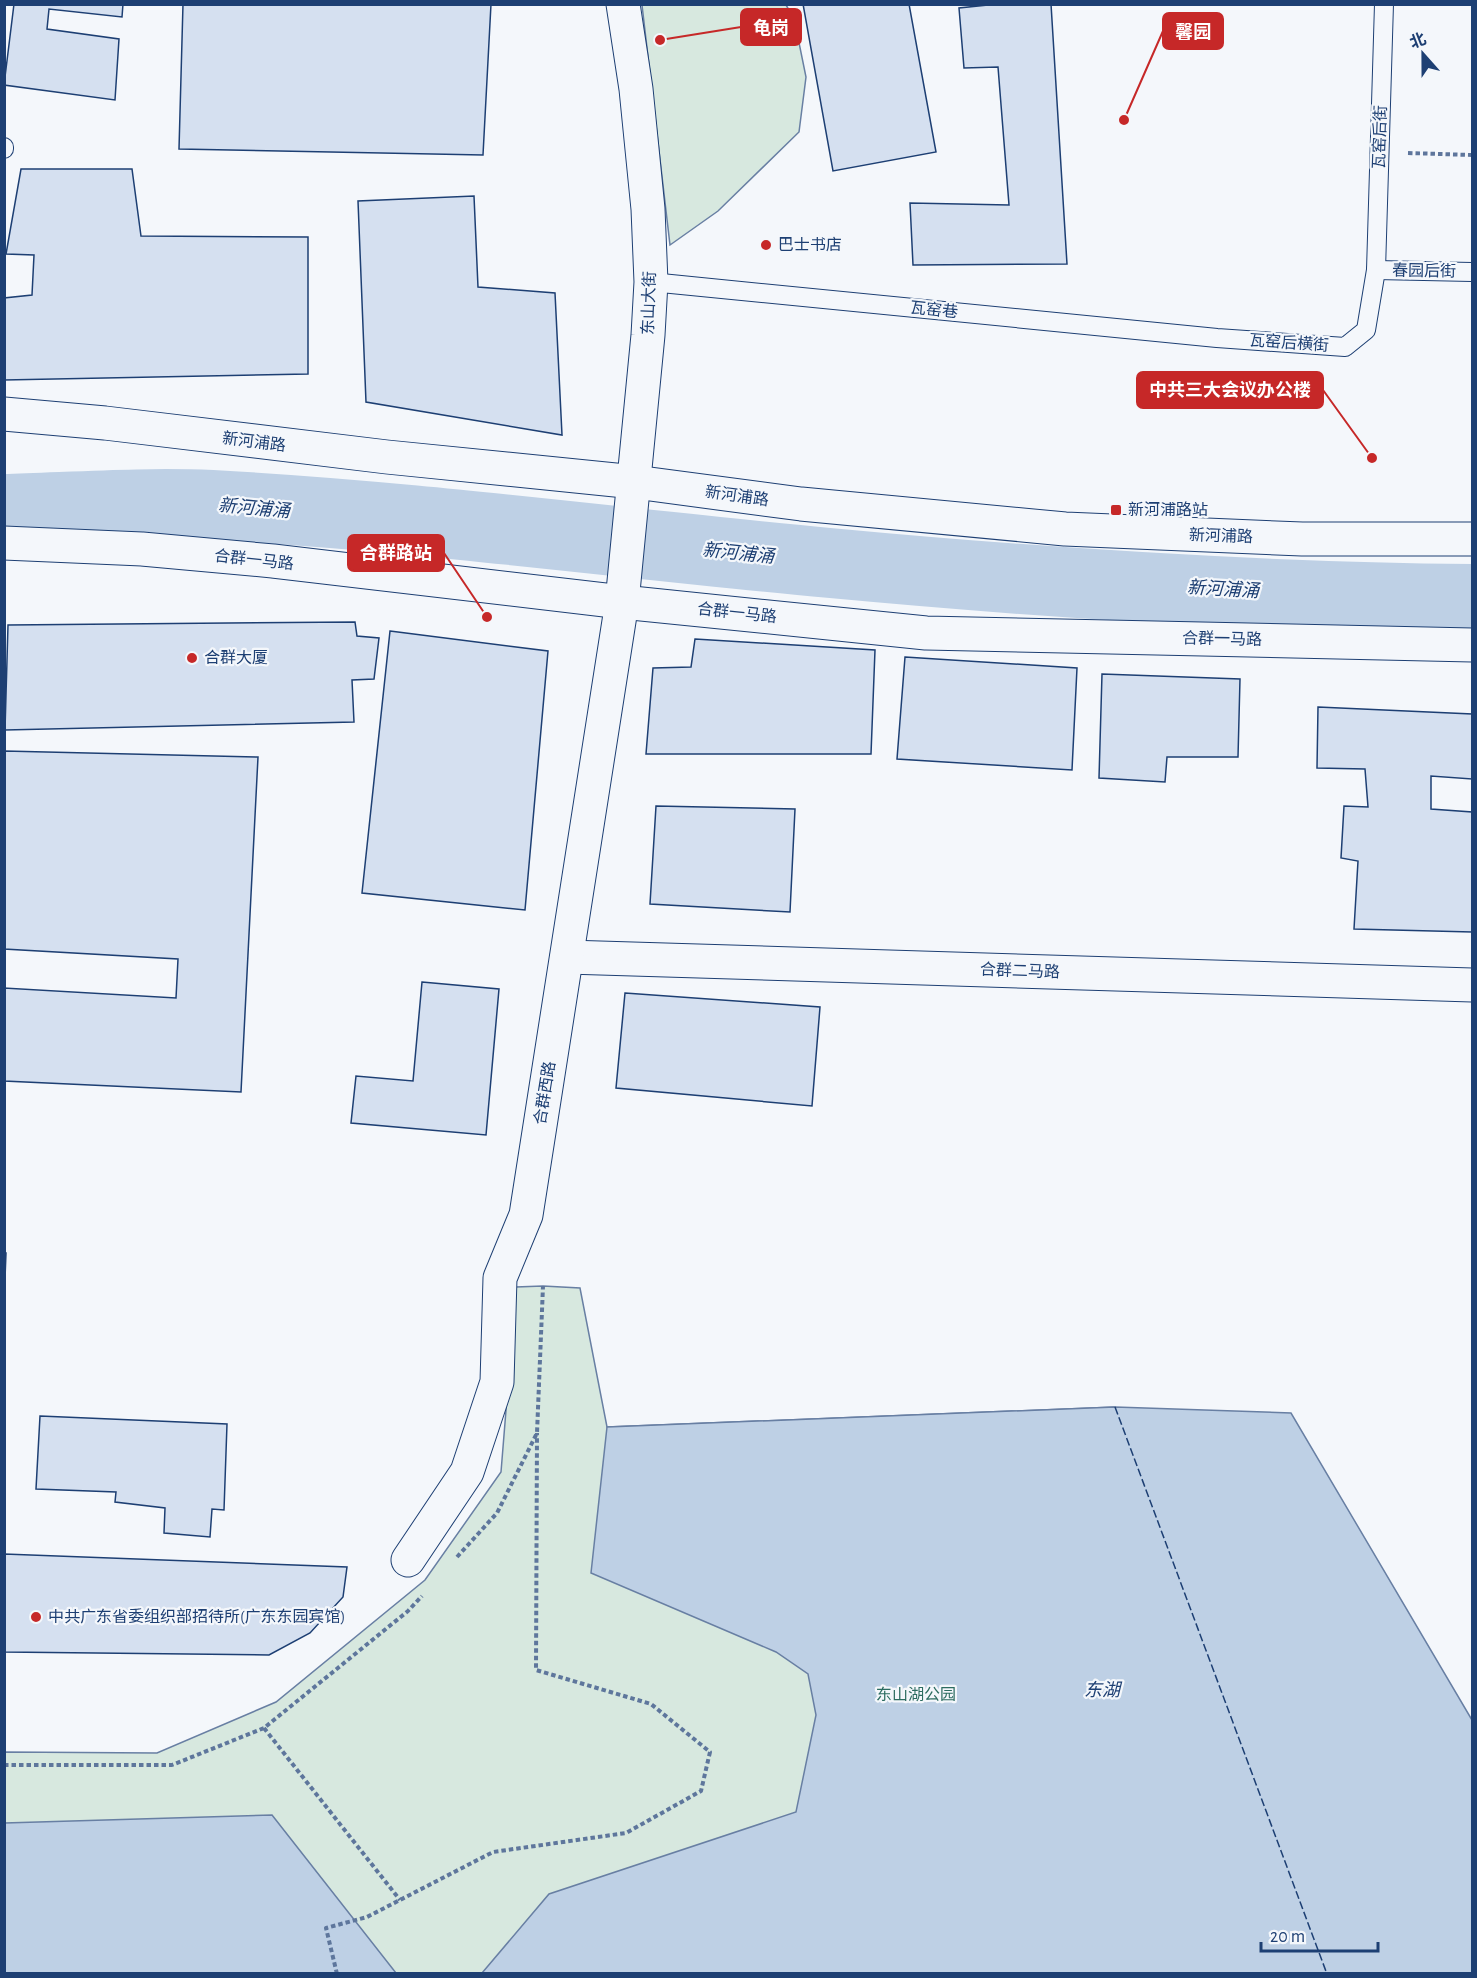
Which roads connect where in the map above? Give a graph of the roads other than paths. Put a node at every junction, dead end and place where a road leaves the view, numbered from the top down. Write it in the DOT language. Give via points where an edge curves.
graph roads {
  1 [pos="623,4"];
  2 [pos="1384,4"];
  3 [pos="1376,270"];
  4 [pos="1473,272"];
  5 [pos="651,282"];
  6 [pos="1217,338"];
  7 [pos="4,414"];
  8 [pos="635,482"];
  9 [pos="1473,539"];
  10 [pos="4,543"];
  11 [pos="622,602"];
  12 [pos="1473,645"];
  13 [pos="567,957"];
  14 [pos="1473,985"];
  15 [pos="408,1560"];
  1 -- 5 [label="street, 东山大街" via="644,163"];
  2 -- 3 [label="lane, 瓦窑后街"];
  3 -- 4 [label="lane, 春园后街"];
  3 -- 6 [label="lane, 瓦窑后横街" via="1366,330 1345,347"];
  5 -- 6 [label="lane, 瓦窑巷"];
  5 -- 8 [label="street, 东山大街"];
  7 -- 8 [label="street, 新河浦路"];
  8 -- 9 [label="street, 新河浦路" via="801,504 1065,529 1302,539"];
  8 -- 11 [label="street, 东山大街"];
  10 -- 11 [label="street, 合群一马路" via="142,549 273,561"];
  11 -- 12 [label="street, 合群一马路" via="926,633"];
  11 -- 13 [label="street, 合群西路"];
  13 -- 14 [label="street, 合群二马路"];
  13 -- 15 [label="street, 合群西路" via="526,1215 500,1278 497,1382 468,1472"];
}
